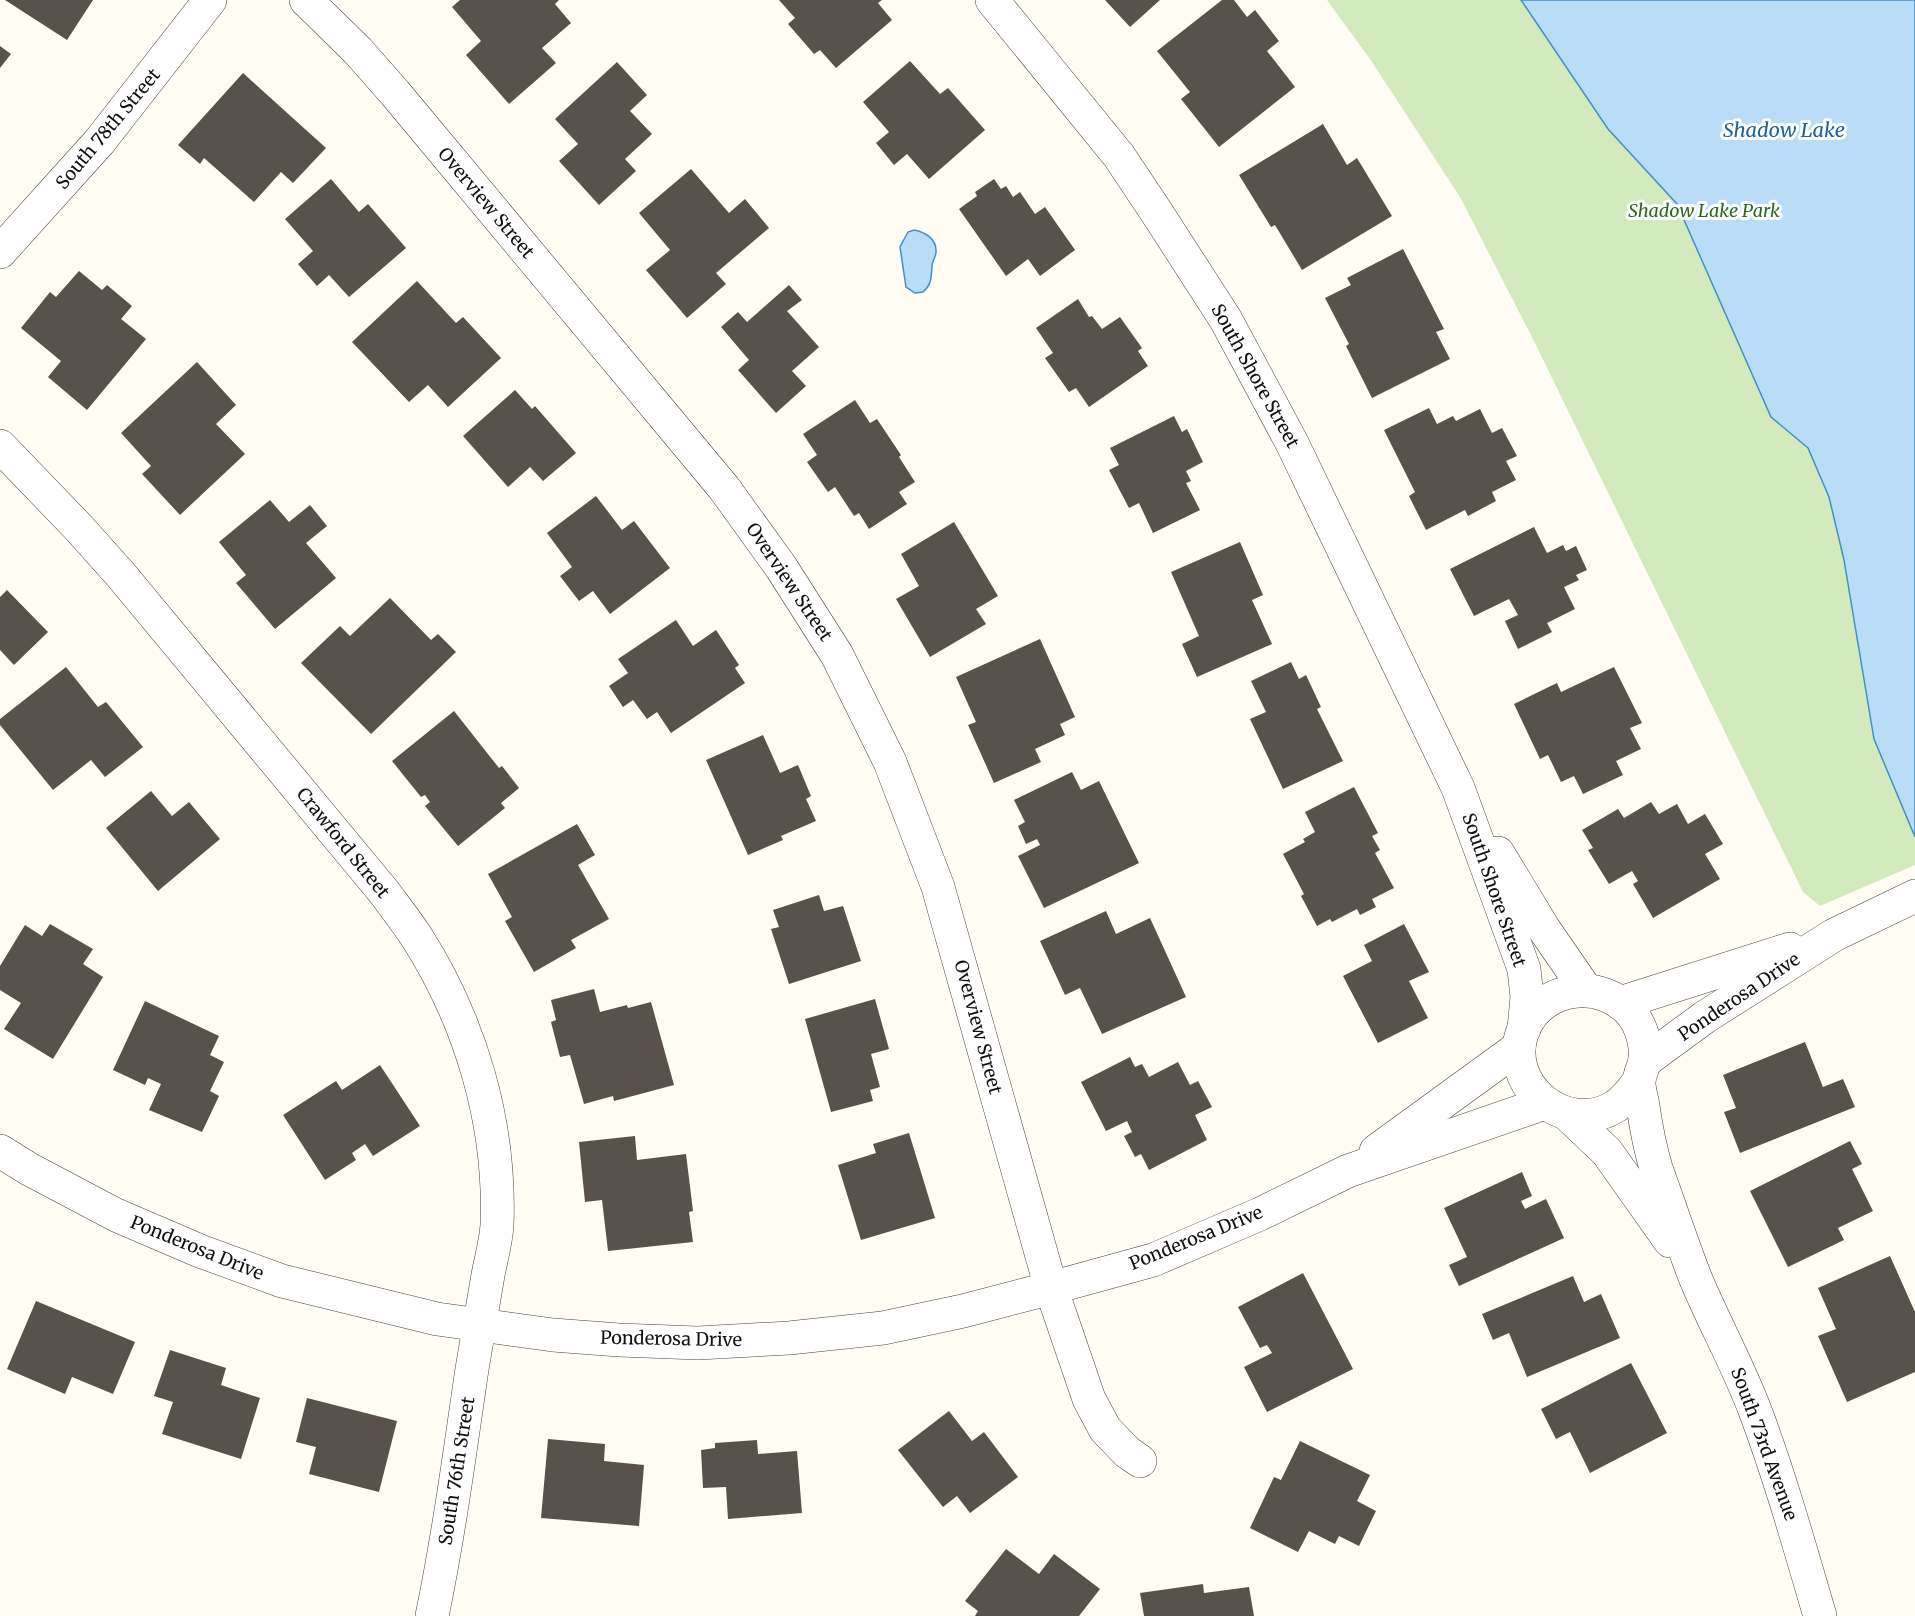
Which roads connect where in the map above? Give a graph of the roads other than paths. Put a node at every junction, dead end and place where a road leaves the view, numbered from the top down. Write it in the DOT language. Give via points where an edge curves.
graph roads {
  1 [pos="210,0"];
  2 [pos="306,0"];
  3 [pos="992,0"];
  4 [pos="0,252"];
  5 [pos="0,446"];
  6 [pos="1458,788"];
  7 [pos="1915,896"];
  8 [pos="1834,935"];
  9 [pos="1586,990"];
  10 [pos="1620,1003"];
  11 [pos="1522,1038"];
  12 [pos="1642,1071"];
  13 [pos="1556,1109"];
  14 [pos="0,1151"];
  15 [pos="1348,1172"];
  16 [pos="1695,1277"];
  17 [pos="1051,1288"];
  18 [pos="480,1325"];
  19 [pos="1140,1461"];
  20 [pos="432,1616"];
  21 [pos="1820,1616"];
  1 -- 4 [label="street, South 78th Street" via="100,141"];
  2 -- 17 [label="street, Overview Street" via="395,93 712,474 770,551 837,655 890,762 938,887"];
  3 -- 6 [label="street, South Shore Street" via="1119,156 1226,320 1292,443"];
  5 -- 18 [label="street, Crawford Street" via="121,576 377,883 416,936 439,976 482,1080 497,1179 496,1228"];
  6 -- 9 [label="street, South Shore Street"];
  6 -- 11 [label="street, South Shore Street" via="1524,969 1527,998"];
  7 -- 8 [label="street, Ponderosa Drive"];
  8 -- 10 [label="street, Ponderosa Drive"];
  8 -- 12 [label="street, Ponderosa Drive" via="1705,1017"];
  9 -- 10 [label="street"];
  9 -- 11 [label="street" via="1549,999 1534,1012"];
  10 -- 12 [label="street" via="1641,1029 1645,1045"];
  11 -- 13 [label="street" via="1524,1078 1531,1091"];
  11 -- 15 [label="street, Ponderosa Drive"];
  12 -- 13 [label="street" via="1629,1095 1601,1113 1584,1115"];
  12 -- 16 [label="street, South 73rd Avenue" via="1647,1131 1656,1166"];
  13 -- 15 [label="street, Ponderosa Drive"];
  13 -- 16 [label="street, South 73rd Avenue" via="1612,1159"];
  14 -- 18 [label="street, Ponderosa Drive" via="116,1215 282,1281 437,1319"];
  15 -- 17 [label="street, Ponderosa Drive" via="1153,1260"];
  16 -- 21 [label="street, South 73rd Avenue" via="1756,1412"];
  17 -- 18 [label="street, Ponderosa Drive" via="883,1328 789,1338 698,1343 619,1340"];
  17 -- 19 [label="street, Overview Street" via="1089,1399 1105,1429"];
  18 -- 20 [label="street, South 76th Street"];
}
